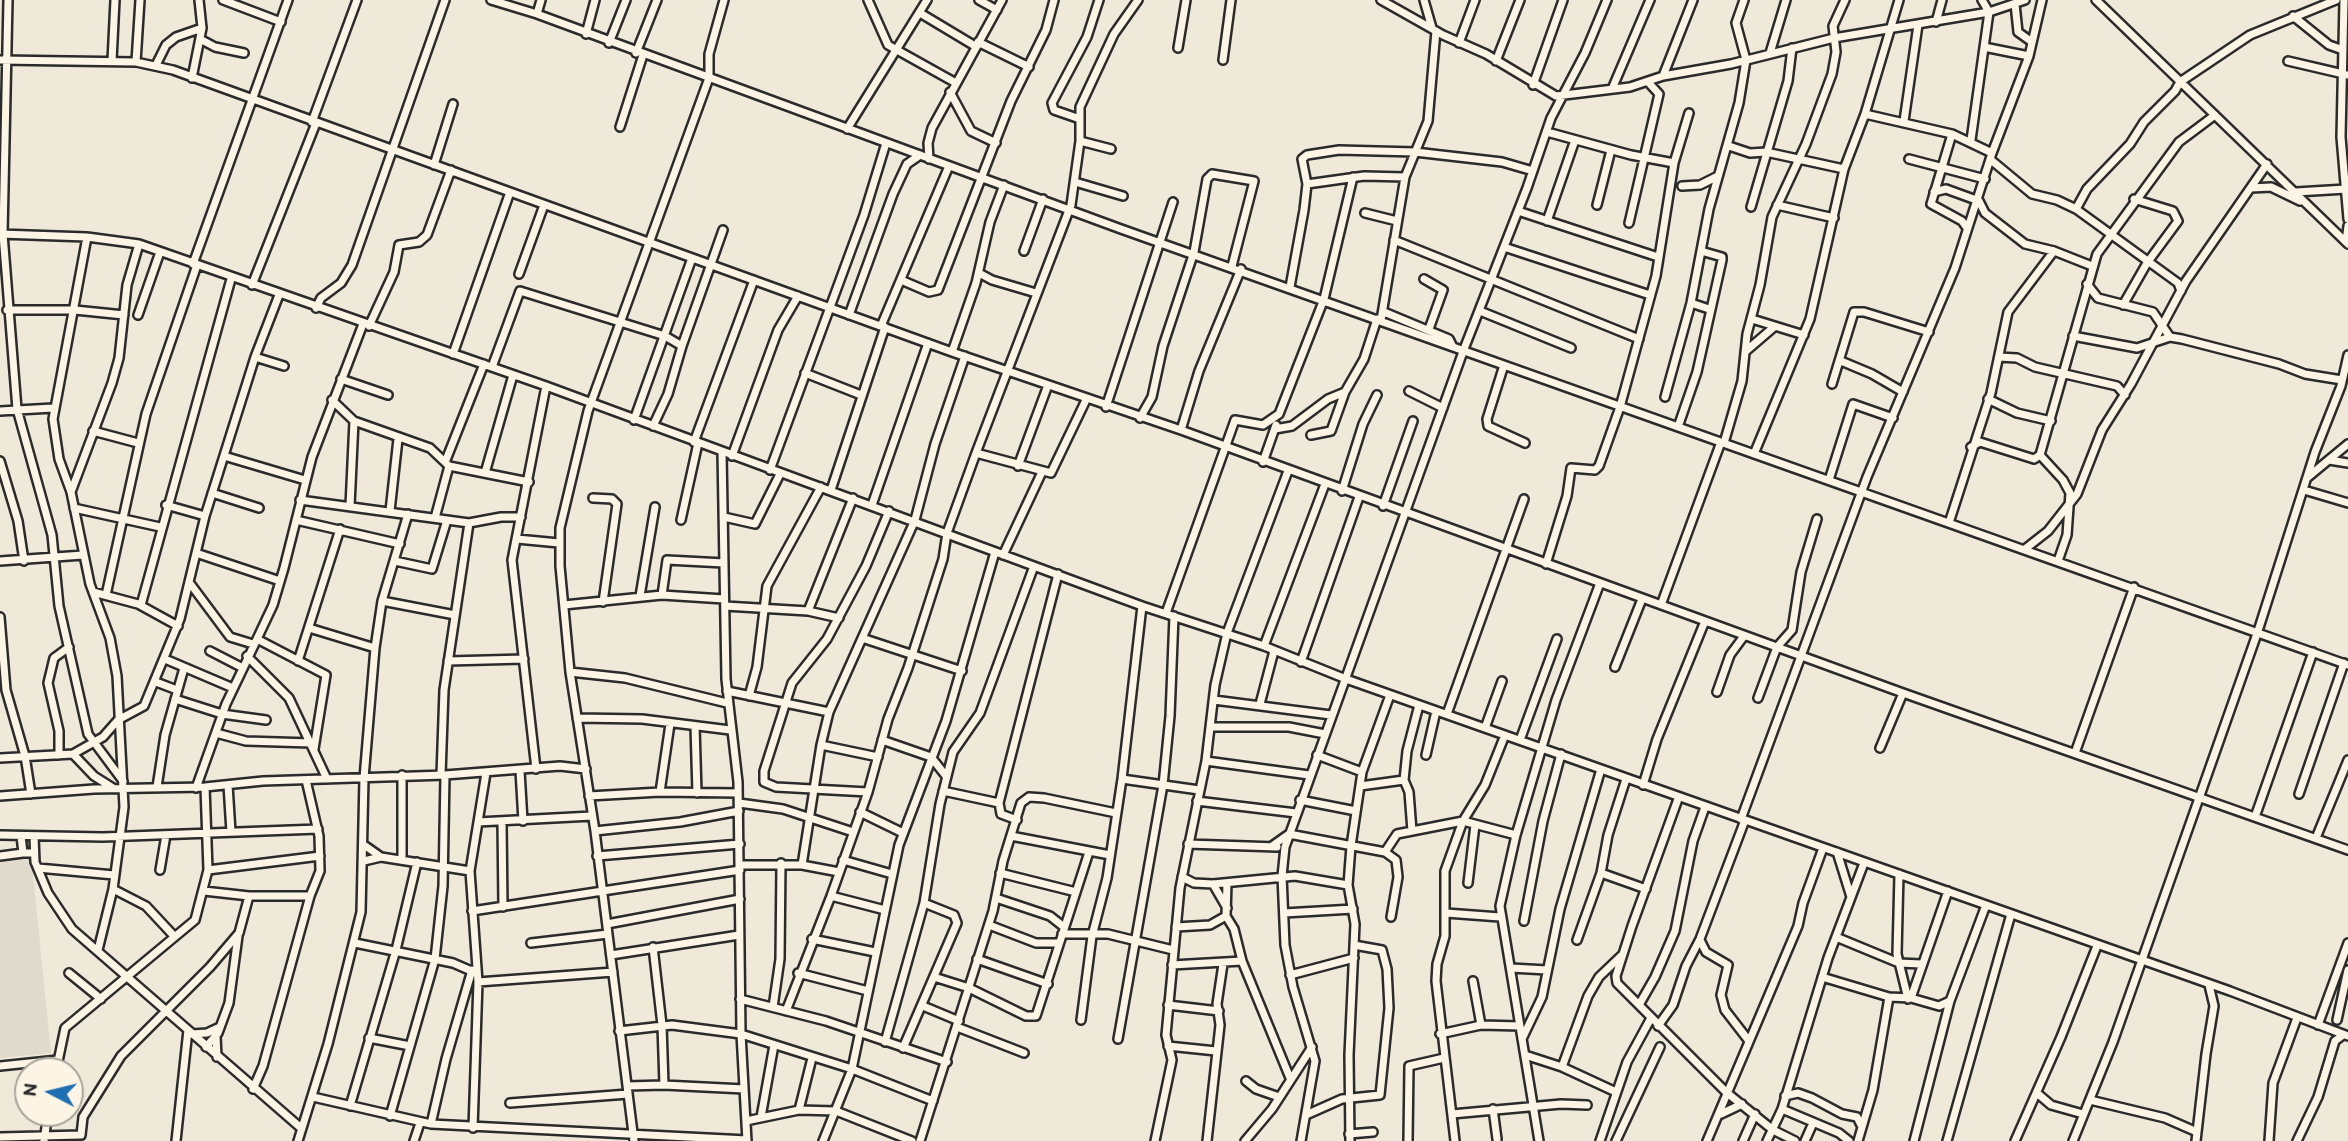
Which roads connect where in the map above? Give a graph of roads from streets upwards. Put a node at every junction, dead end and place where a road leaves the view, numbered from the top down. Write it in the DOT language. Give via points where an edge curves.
graph roads {
  1 [pos="8,0"];
  2 [pos="115,0"];
  3 [pos="140,0"];
  4 [pos="199,0"];
  5 [pos="223,0"];
  6 [pos="289,0"];
  7 [pos="357,0"];
  8 [pos="445,0"];
  9 [pos="491,0"];
  10 [pos="595,0"];
  11 [pos="626,0"];
  12 [pos="657,0"];
  13 [pos="724,0"];
  14 [pos="868,0"];
  15 [pos="927,0"];
  16 [pos="979,0"];
  17 [pos="1002,0"];
  18 [pos="1054,0"];
  19 [pos="1099,0"];
  20 [pos="1138,0"];
  21 [pos="1186,0"];
  22 [pos="1231,0"];
  23 [pos="1381,0"];
  24 [pos="1424,0"];
  25 [pos="1475,0"];
  26 [pos="1520,0"];
  27 [pos="1563,0"];
  28 [pos="1607,0"];
  29 [pos="1650,0"];
  30 [pos="1693,0"];
  31 [pos="1744,0"];
  32 [pos="1786,0"];
  33 [pos="1845,0"];
  34 [pos="1899,0"];
  35 [pos="1942,0"];
  36 [pos="1982,0"];
  37 [pos="2025,0"];
  38 [pos="2096,0"];
  39 [pos="2336,0"];
  40 [pos="2344,0"];
  41 [pos="539,1"];
  42 [pos="2039,2"];
  43 [pos="2006,3"];
  44 [pos="2015,4"];
  45 [pos="997,10"];
  46 [pos="1989,12"];
  47 [pos="920,13"];
  48 [pos="1896,13"];
  49 [pos="537,14"];
  50 [pos="2293,16"];
  51 [pos="281,22"];
  52 [pos="1936,22"];
  53 [pos="1918,25"];
  54 [pos="202,27"];
  55 [pos="1906,27"];
  56 [pos="1890,29"];
  57 [pos="1434,30"];
  58 [pos="586,34"];
  59 [pos="1916,37"];
  60 [pos="200,39"];
  61 [pos="1835,42"];
  62 [pos="2032,42"];
  63 [pos="609,43"];
  64 [pos="1459,43"];
  65 [pos="976,44"];
  66 [pos="1984,47"];
  67 [pos="896,48"];
  68 [pos="1178,48"];
  69 [pos="1792,48"];
  70 [pos="2343,50"];
  71 [pos="244,53"];
  72 [pos="1770,53"];
  73 [pos="640,54"];
  74 [pos="2029,56"];
  75 [pos="3,60"];
  76 [pos="1223,60"];
  77 [pos="1746,60"];
  78 [pos="112,61"];
  79 [pos="1496,61"];
  80 [pos="2288,61"];
  81 [pos="136,62"];
  82 [pos="156,65"];
  83 [pos="1029,67"];
  84 [pos="2345,75"];
  85 [pos="1663,76"];
  86 [pos="192,78"];
  87 [pos="709,78"];
  88 [pos="1648,82"];
  89 [pos="2180,82"];
  90 [pos="956,83"];
  91 [pos="1533,85"];
  92 [pos="1612,89"];
  93 [pos="950,92"];
  94 [pos="1561,96"];
  95 [pos="252,100"];
  96 [pos="453,104"];
  97 [pos="1689,113"];
  98 [pos="1864,114"];
  99 [pos="2215,115"];
  100 [pos="1080,119"];
  101 [pos="1904,121"];
  102 [pos="314,122"];
  103 [pos="620,127"];
  104 [pos="847,129"];
  105 [pos="1547,132"];
  106 [pos="1952,134"];
  107 [pos="1969,137"];
  108 [pos="1574,140"];
  109 [pos="1080,141"];
  110 [pos="996,143"];
  111 [pos="886,144"];
  112 [pos="1729,146"];
  113 [pos="1111,149"];
  114 [pos="393,150"];
  115 [pos="1611,150"];
  116 [pos="1415,152"];
  117 [pos="1766,152"];
  118 [pos="919,155"];
  119 [pos="1991,156"];
  120 [pos="1646,158"];
  121 [pos="929,159"];
  122 [pos="1909,159"];
  123 [pos="1799,160"];
  124 [pos="1674,163"];
  125 [pos="2267,164"];
  126 [pos="434,165"];
  127 [pos="949,166"];
  128 [pos="1942,166"];
  129 [pos="1844,169"];
  130 [pos="451,170"];
  131 [pos="1533,172"];
  132 [pos="1718,176"];
  133 [pos="1353,177"];
  134 [pos="1405,177"];
  135 [pos="983,178"];
  136 [pos="1985,179"];
  137 [pos="1673,180"];
  138 [pos="1074,182"];
  139 [pos="1307,184"];
  140 [pos="1004,185"];
  141 [pos="1682,186"];
  142 [pos="2251,188"];
  143 [pos="2346,190"];
  144 [pos="510,192"];
  145 [pos="1671,192"];
  146 [pos="1934,192"];
  147 [pos="2296,192"];
  148 [pos="1123,196"];
  149 [pos="1043,199"];
  150 [pos="2134,199"];
  151 [pos="1979,201"];
  152 [pos="1173,202"];
  153 [pos="2305,204"];
  154 [pos="544,205"];
  155 [pos="1597,205"];
  156 [pos="1777,205"];
  157 [pos="2074,205"];
  158 [pos="1751,207"];
  159 [pos="1068,208"];
  160 [pos="1518,211"];
  161 [pos="1365,213"];
  162 [pos="1985,213"];
  163 [pos="1833,218"];
  164 [pos="2348,219"];
  165 [pos="1547,220"];
  166 [pos="1397,221"];
  167 [pos="1968,221"];
  168 [pos="1629,223"];
  169 [pos="2348,226"];
  170 [pos="723,230"];
  171 [pos="1,234"];
  172 [pos="2108,235"];
  173 [pos="87,237"];
  174 [pos="1394,240"];
  175 [pos="1158,241"];
  176 [pos="650,243"];
  177 [pos="2347,243"];
  178 [pos="139,244"];
  179 [pos="1504,247"];
  180 [pos="1024,251"];
  181 [pos="1701,251"];
  182 [pos="2054,251"];
  183 [pos="160,252"];
  184 [pos="1194,252"];
  185 [pos="1658,257"];
  186 [pos="692,258"];
  187 [pos="2147,263"];
  188 [pos="195,265"];
  189 [pos="713,265"];
  190 [pos="1232,266"];
  191 [pos="2092,266"];
  192 [pos="1241,269"];
  193 [pos="979,273"];
  194 [pos="519,274"];
  195 [pos="231,279"];
  196 [pos="1424,279"];
  197 [pos="2173,279"];
  198 [pos="754,280"];
  199 [pos="901,280"];
  200 [pos="1491,281"];
  201 [pos="2186,281"];
  202 [pos="2087,284"];
  203 [pos="252,285"];
  204 [pos="1290,286"];
  205 [pos="2181,291"];
  206 [pos="1036,293"];
  207 [pos="279,295"];
  208 [pos="1650,295"];
  209 [pos="798,296"];
  210 [pos="1324,299"];
  211 [pos="1691,303"];
  212 [pos="2123,305"];
  213 [pos="830,307"];
  214 [pos="316,308"];
  215 [pos="1709,309"];
  216 [pos="6,310"];
  217 [pos="75,310"];
  218 [pos="1480,311"];
  219 [pos="124,315"];
  220 [pos="138,315"];
  221 [pos="849,315"];
  222 [pos="1381,317"];
  223 [pos="1752,319"];
  224 [pos="622,321"];
  225 [pos="366,325"];
  226 [pos="883,326"];
  227 [pos="2163,326"];
  228 [pos="1774,327"];
  229 [pos="1429,329"];
  230 [pos="1929,332"];
  231 [pos="1804,334"];
  232 [pos="665,336"];
  233 [pos="2073,336"];
  234 [pos="2170,337"];
  235 [pos="1639,339"];
  236 [pos="2155,341"];
  237 [pos="928,343"];
  238 [pos="1453,345"];
  239 [pos="682,346"];
  240 [pos="1571,348"];
  241 [pos="1464,349"];
  242 [pos="1746,351"];
  243 [pos="952,352"];
  244 [pos="453,354"];
  245 [pos="2348,355"];
  246 [pos="255,356"];
  247 [pos="965,356"];
  248 [pos="1998,356"];
  249 [pos="1841,361"];
  250 [pos="1504,365"];
  251 [pos="284,366"];
  252 [pos="488,366"];
  253 [pos="1007,371"];
  254 [pos="2064,372"];
  255 [pos="805,373"];
  256 [pos="513,375"];
  257 [pos="341,379"];
  258 [pos="2344,381"];
  259 [pos="1832,383"];
  260 [pos="1048,385"];
  261 [pos="546,386"];
  262 [pos="1409,391"];
  263 [pos="1345,392"];
  264 [pos="1903,392"];
  265 [pos="861,395"];
  266 [pos="1377,395"];
  267 [pos="2125,395"];
  268 [pos="388,396"];
  269 [pos="1665,397"];
  270 [pos="1988,399"];
  271 [pos="332,400"];
  272 [pos="1086,400"];
  273 [pos="590,404"];
  274 [pos="1106,407"];
  275 [pos="1620,407"];
  276 [pos="53,408"];
  277 [pos="1443,408"];
  278 [pos="17,409"];
  279 [pos="0,411"];
  280 [pos="1279,414"];
  281 [pos="1140,418"];
  282 [pos="1893,418"];
  283 [pos="634,420"];
  284 [pos="1413,421"];
  285 [pos="2051,421"];
  286 [pos="354,422"];
  287 [pos="653,426"];
  288 [pos="1678,427"];
  289 [pos="1275,429"];
  290 [pos="1181,430"];
  291 [pos="93,431"];
  292 [pos="1311,435"];
  293 [pos="398,439"];
  294 [pos="696,442"];
  295 [pos="138,443"];
  296 [pos="1525,443"];
  297 [pos="1722,443"];
  298 [pos="2348,444"];
  299 [pos="1971,447"];
  300 [pos="1225,448"];
  301 [pos="722,453"];
  302 [pos="976,453"];
  303 [pos="1754,454"];
  304 [pos="2040,454"];
  305 [pos="224,456"];
  306 [pos="732,456"];
  307 [pos="2329,460"];
  308 [pos="0,461"];
  309 [pos="1263,462"];
  310 [pos="447,463"];
  311 [pos="2348,463"];
  312 [pos="1018,466"];
  313 [pos="770,470"];
  314 [pos="1288,471"];
  315 [pos="1041,472"];
  316 [pos="485,473"];
  317 [pos="780,474"];
  318 [pos="2308,478"];
  319 [pos="305,480"];
  320 [pos="1829,480"];
  321 [pos="529,482"];
  322 [pos="1325,484"];
  323 [pos="821,487"];
  324 [pos="831,490"];
  325 [pos="2304,490"];
  326 [pos="1342,491"];
  327 [pos="71,492"];
  328 [pos="1862,492"];
  329 [pos="212,493"];
  330 [pos="1359,497"];
  331 [pos="593,498"];
  332 [pos="853,498"];
  333 [pos="1524,499"];
  334 [pos="300,500"];
  335 [pos="2071,503"];
  336 [pos="2348,503"];
  337 [pos="166,505"];
  338 [pos="872,505"];
  339 [pos="350,506"];
  340 [pos="1382,506"];
  341 [pos="655,507"];
  342 [pos="74,508"];
  343 [pos="259,508"];
  344 [pos="889,511"];
  345 [pos="390,512"];
  346 [pos="408,514"];
  347 [pos="1406,514"];
  348 [pos="205,516"];
  349 [pos="521,517"];
  350 [pos="724,517"];
  351 [pos="125,518"];
  352 [pos="435,518"];
  353 [pos="1817,519"];
  354 [pos="296,520"];
  355 [pos="447,520"];
  356 [pos="681,520"];
  357 [pos="915,520"];
  358 [pos="469,523"];
  359 [pos="1949,523"];
  360 [pos="160,527"];
  361 [pos="340,529"];
  362 [pos="947,533"];
  363 [pos="517,539"];
  364 [pos="559,543"];
  365 [pos="400,544"];
  366 [pos="1506,549"];
  367 [pos="2025,549"];
  368 [pos="196,553"];
  369 [pos="999,554"];
  370 [pos="83,555"];
  371 [pos="53,559"];
  372 [pos="0,561"];
  373 [pos="24,561"];
  374 [pos="2058,561"];
  375 [pos="395,562"];
  376 [pos="724,563"];
  377 [pos="1546,564"];
  378 [pos="1034,566"];
  379 [pos="1058,574"];
  380 [pos="280,581"];
  381 [pos="189,582"];
  382 [pos="1600,583"];
  383 [pos="2134,587"];
  384 [pos="93,592"];
  385 [pos="106,595"];
  386 [pos="662,595"];
  387 [pos="640,596"];
  388 [pos="1643,598"];
  389 [pos="382,601"];
  390 [pos="603,602"];
  391 [pos="725,602"];
  392 [pos="141,605"];
  393 [pos="1661,605"];
  394 [pos="564,606"];
  395 [pos="1142,606"];
  396 [pos="765,610"];
  397 [pos="808,611"];
  398 [pos="1166,613"];
  399 [pos="455,615"];
  400 [pos="1174,616"];
  401 [pos="0,617"];
  402 [pos="839,618"];
  403 [pos="1705,621"];
  404 [pos="178,626"];
  405 [pos="309,628"];
  406 [pos="2258,631"];
  407 [pos="1227,633"];
  408 [pos="1744,636"];
  409 [pos="862,638"];
  410 [pos="1557,639"];
  411 [pos="255,642"];
  412 [pos="1264,646"];
  413 [pos="69,647"];
  414 [pos="1777,647"];
  415 [pos="375,649"];
  416 [pos="210,651"];
  417 [pos="1274,651"];
  418 [pos="2313,652"];
  419 [pos="911,655"];
  420 [pos="1800,655"];
  421 [pos="247,656"];
  422 [pos="164,659"];
  423 [pos="524,660"];
  424 [pos="298,661"];
  425 [pos="448,661"];
  426 [pos="1301,662"];
  427 [pos="2346,664"];
  428 [pos="241,667"];
  429 [pos="1615,667"];
  430 [pos="184,668"];
  431 [pos="962,671"];
  432 [pos="570,672"];
  433 [pos="1346,679"];
  434 [pos="1502,681"];
  435 [pos="156,682"];
  436 [pos="233,688"];
  437 [pos="177,690"];
  438 [pos="727,691"];
  439 [pos="1717,692"];
  440 [pos="1903,693"];
  441 [pos="1390,695"];
  442 [pos="749,696"];
  443 [pos="1759,698"];
  444 [pos="175,699"];
  445 [pos="1214,700"];
  446 [pos="727,703"];
  447 [pos="783,703"];
  448 [pos="1260,704"];
  449 [pos="1419,705"];
  450 [pos="1436,711"];
  451 [pos="829,712"];
  452 [pos="222,714"];
  453 [pos="1447,714"];
  454 [pos="1332,715"];
  455 [pos="578,718"];
  456 [pos="118,720"];
  457 [pos="266,720"];
  458 [pos="670,724"];
  459 [pos="695,726"];
  460 [pos="1211,727"];
  461 [pos="1485,728"];
  462 [pos="730,730"];
  463 [pos="216,733"];
  464 [pos="1325,734"];
  465 [pos="1505,735"];
  466 [pos="882,740"];
  467 [pos="1520,740"];
  468 [pos="93,742"];
  469 [pos="821,745"];
  470 [pos="313,746"];
  471 [pos="1542,747"];
  472 [pos="1881,748"];
  473 [pos="2075,753"];
  474 [pos="74,754"];
  475 [pos="1562,754"];
  476 [pos="59,755"];
  477 [pos="1317,755"];
  478 [pos="1426,755"];
  479 [pos="25,756"];
  480 [pos="878,757"];
  481 [pos="931,757"];
  482 [pos="0,758"];
  483 [pos="2348,760"];
  484 [pos="1206,761"];
  485 [pos="536,769"];
  486 [pos="586,769"];
  487 [pos="1601,769"];
  488 [pos="520,771"];
  489 [pos="486,772"];
  490 [pos="1362,772"];
  491 [pos="402,775"];
  492 [pos="443,775"];
  493 [pos="1309,775"];
  494 [pos="946,776"];
  495 [pos="364,778"];
  496 [pos="327,779"];
  497 [pos="1122,779"];
  498 [pos="1626,779"];
  499 [pos="306,780"];
  500 [pos="1404,780"];
  501 [pos="124,785"];
  502 [pos="228,785"];
  503 [pos="1163,785"];
  504 [pos="1643,785"];
  505 [pos="157,786"];
  506 [pos="1360,786"];
  507 [pos="200,788"];
  508 [pos="814,788"];
  509 [pos="114,789"];
  510 [pos="1199,790"];
  511 [pos="943,791"];
  512 [pos="660,792"];
  513 [pos="868,792"];
  514 [pos="697,793"];
  515 [pos="738,793"];
  516 [pos="31,794"];
  517 [pos="2300,794"];
  518 [pos="0,796"];
  519 [pos="589,796"];
  520 [pos="2200,796"];
  521 [pos="1678,799"];
  522 [pos="1300,800"];
  523 [pos="1197,802"];
  524 [pos="999,803"];
  525 [pos="739,807"];
  526 [pos="1705,807"];
  527 [pos="1356,811"];
  528 [pos="860,812"];
  529 [pos="1116,813"];
  530 [pos="1296,813"];
  531 [pos="592,816"];
  532 [pos="809,816"];
  533 [pos="2255,817"];
  534 [pos="1017,820"];
  535 [pos="1743,820"];
  536 [pos="523,821"];
  537 [pos="1463,821"];
  538 [pos="478,822"];
  539 [pos="502,822"];
  540 [pos="1448,824"];
  541 [pos="1475,825"];
  542 [pos="317,829"];
  543 [pos="595,831"];
  544 [pos="1412,831"];
  545 [pos="231,832"];
  546 [pos="853,832"];
  547 [pos="903,833"];
  548 [pos="1289,834"];
  549 [pos="0,835"];
  550 [pos="166,835"];
  551 [pos="208,835"];
  552 [pos="1516,835"];
  553 [pos="20,836"];
  554 [pos="34,836"];
  555 [pos="121,836"];
  556 [pos="1011,836"];
  557 [pos="1455,838"];
  558 [pos="2316,838"];
  559 [pos="740,844"];
  560 [pos="1188,844"];
  561 [pos="364,845"];
  562 [pos="1272,846"];
  563 [pos="1352,846"];
  564 [pos="1285,847"];
  565 [pos="1823,848"];
  566 [pos="2348,850"];
  567 [pos="1089,852"];
  568 [pos="1385,852"];
  569 [pos="1837,852"];
  570 [pos="23,853"];
  571 [pos="34,853"];
  572 [pos="1110,855"];
  573 [pos="0,856"];
  574 [pos="320,856"];
  575 [pos="597,856"];
  576 [pos="381,857"];
  577 [pos="402,860"];
  578 [pos="843,860"];
  579 [pos="364,861"];
  580 [pos="417,862"];
  581 [pos="781,863"];
  582 [pos="1864,863"];
  583 [pos="802,864"];
  584 [pos="444,866"];
  585 [pos="740,867"];
  586 [pos="38,868"];
  587 [pos="160,870"];
  588 [pos="208,870"];
  589 [pos="470,871"];
  590 [pos="839,872"];
  591 [pos="1000,873"];
  592 [pos="1601,873"];
  593 [pos="892,874"];
  594 [pos="1899,874"];
  595 [pos="114,875"];
  596 [pos="1282,876"];
  597 [pos="1182,877"];
  598 [pos="1194,883"];
  599 [pos="1227,883"];
  600 [pos="1468,883"];
  601 [pos="1213,884"];
  602 [pos="1348,885"];
  603 [pos="1180,888"];
  604 [pos="113,889"];
  605 [pos="1646,889"];
  606 [pos="204,891"];
  607 [pos="1948,891"];
  608 [pos="1076,892"];
  609 [pos="603,893"];
  610 [pos="249,896"];
  611 [pos="310,896"];
  612 [pos="831,896"];
  613 [pos="1851,897"];
  614 [pos="996,898"];
  615 [pos="740,899"];
  616 [pos="924,902"];
  617 [pos="1986,905"];
  618 [pos="503,907"];
  619 [pos="1353,909"];
  620 [pos="885,910"];
  621 [pos="471,911"];
  622 [pos="1227,912"];
  623 [pos="1284,913"];
  624 [pos="1446,913"];
  625 [pos="2011,914"];
  626 [pos="1500,916"];
  627 [pos="1391,917"];
  628 [pos="1098,918"];
  629 [pos="1524,921"];
  630 [pos="607,924"];
  631 [pos="989,925"];
  632 [pos="1176,927"];
  633 [pos="1063,930"];
  634 [pos="239,933"];
  635 [pos="608,934"];
  636 [pos="1108,934"];
  637 [pos="739,935"];
  638 [pos="174,936"];
  639 [pos="1093,936"];
  640 [pos="1836,937"];
  641 [pos="812,939"];
  642 [pos="1700,939"];
  643 [pos="1577,940"];
  644 [pos="1135,941"];
  645 [pos="355,943"];
  646 [pos="531,943"];
  647 [pos="1059,943"];
  648 [pos="2348,943"];
  649 [pos="1354,945"];
  650 [pos="2098,946"];
  651 [pos="653,947"];
  652 [pos="98,950"];
  653 [pos="396,950"];
  654 [pos="1173,950"];
  655 [pos="875,953"];
  656 [pos="1623,953"];
  657 [pos="611,955"];
  658 [pos="1354,958"];
  659 [pos="435,959"];
  660 [pos="977,959"];
  661 [pos="2140,960"];
  662 [pos="1242,961"];
  663 [pos="1899,963"];
  664 [pos="1223,964"];
  665 [pos="1921,964"];
  666 [pos="1172,965"];
  667 [pos="2153,965"];
  668 [pos="1511,968"];
  669 [pos="1547,970"];
  670 [pos="2348,970"];
  671 [pos="2136,971"];
  672 [pos="613,972"];
  673 [pos="69,973"];
  674 [pos="798,973"];
  675 [pos="1290,975"];
  676 [pos="128,976"];
  677 [pos="476,976"];
  678 [pos="933,977"];
  679 [pos="1822,977"];
  680 [pos="1473,981"];
  681 [pos="1048,984"];
  682 [pos="2209,985"];
  683 [pos="969,988"];
  684 [pos="868,991"];
  685 [pos="2230,991"];
  686 [pos="1889,997"];
  687 [pos="1910,998"];
  688 [pos="101,999"];
  689 [pos="740,999"];
  690 [pos="1950,1001"];
  691 [pos="1639,1004"];
  692 [pos="1168,1005"];
  693 [pos="923,1006"];
  694 [pos="2214,1006"];
  695 [pos="773,1007"];
  696 [pos="167,1011"];
  697 [pos="786,1011"];
  698 [pos="1219,1011"];
  699 [pos="1651,1018"];
  700 [pos="2297,1018"];
  701 [pos="1081,1020"];
  702 [pos="2337,1020"];
  703 [pos="958,1024"];
  704 [pos="662,1025"];
  705 [pos="1480,1025"];
  706 [pos="1520,1026"];
  707 [pos="1658,1026"];
  708 [pos="2318,1026"];
  709 [pos="220,1027"];
  710 [pos="2330,1030"];
  711 [pos="619,1031"];
  712 [pos="190,1032"];
  713 [pos="860,1032"];
  714 [pos="741,1034"];
  715 [pos="1440,1034"];
  716 [pos="2346,1035"];
  717 [pos="216,1036"];
  718 [pos="369,1038"];
  719 [pos="1522,1039"];
  720 [pos="1118,1040"];
  721 [pos="1749,1041"];
  722 [pos="2335,1041"];
  723 [pos="885,1042"];
  724 [pos="204,1044"];
  725 [pos="774,1045"];
  726 [pos="410,1046"];
  727 [pos="1168,1046"];
  728 [pos="1311,1046"];
  729 [pos="1660,1047"];
  730 [pos="903,1048"];
  731 [pos="185,1049"];
  732 [pos="1216,1051"];
  733 [pos="1024,1053"];
  734 [pos="1525,1055"];
  735 [pos="59,1057"];
  736 [pos="217,1057"];
  737 [pos="812,1058"];
  738 [pos="1444,1058"];
  739 [pos="947,1062"];
  740 [pos="1562,1068"];
  741 [pos="852,1069"];
  742 [pos="1290,1078"];
  743 [pos="1246,1081"];
  744 [pos="664,1085"];
  745 [pos="253,1089"];
  746 [pos="744,1089"];
  747 [pos="627,1090"];
  748 [pos="1616,1092"];
  749 [pos="1726,1092"];
  750 [pos="2037,1093"];
  751 [pos="1785,1096"];
  752 [pos="313,1097"];
  753 [pos="1279,1097"];
  754 [pos="1348,1098"];
  755 [pos="2090,1100"];
  756 [pos="933,1101"];
  757 [pos="510,1102"];
  758 [pos="1742,1104"];
  759 [pos="1587,1105"];
  760 [pos="350,1106"];
  761 [pos="1533,1108"];
  762 [pos="799,1110"];
  763 [pos="1493,1110"];
  764 [pos="1782,1110"];
  765 [pos="836,1111"];
  766 [pos="1452,1114"];
  767 [pos="1720,1114"];
  768 [pos="1755,1114"];
  769 [pos="2083,1114"];
  770 [pos="1306,1115"];
  771 [pos="390,1116"];
  772 [pos="761,1116"];
  773 [pos="746,1121"];
  774 [pos="420,1123"];
  775 [pos="431,1124"];
  776 [pos="1813,1124"];
  777 [pos="1861,1126"];
  778 [pos="301,1128"];
  779 [pos="473,1128"];
  780 [pos="1773,1130"];
  781 [pos="1373,1132"];
  782 [pos="2197,1132"];
  783 [pos="0,1137"];
  784 [pos="44,1138"];
  785 [pos="634,1138"];
  786 [pos="1349,1138"];
  787 [pos="1497,1139"];
  788 [pos="176,1141"];
  789 [pos="298,1141"];
  790 [pos="414,1141"];
  791 [pos="747,1141"];
  792 [pos="823,1141"];
  793 [pos="912,1141"];
  794 [pos="920,1141"];
  795 [pos="1155,1141"];
  796 [pos="1207,1141"];
  797 [pos="1245,1141"];
  798 [pos="1301,1141"];
  799 [pos="1408,1141"];
  800 [pos="1455,1141"];
  801 [pos="1539,1141"];
  802 [pos="1600,1141"];
  803 [pos="1616,1141"];
  804 [pos="1707,1141"];
  805 [pos="1742,1141"];
  806 [pos="1767,1141"];
  807 [pos="1796,1141"];
  808 [pos="1805,1141"];
  809 [pos="1849,1141"];
  810 [pos="1858,1141"];
  811 [pos="1914,1141"];
  812 [pos="1947,1141"];
  813 [pos="2015,1141"];
  814 [pos="2074,1141"];
  815 [pos="2196,1141"];
  816 [pos="2269,1141"];
  817 [pos="2297,1141"];
  1 -- 75 [label="street"];
  2 -- 78 [label="street"];
  3 -- 81 [label="street"];
  4 -- 54 [label="street"];
  5 -- 51 [label="street"];
  6 -- 51 [label="street"];
  7 -- 102 [label="street"];
  8 -- 114 [label="street"];
  9 -- 49 [label="street"];
  10 -- 58 [label="street"];
  11 -- 63 [label="street"];
  12 -- 73 [label="street"];
  13 -- 87 [label="street" via="709,54"];
  14 -- 67 [label="street" via="887,43"];
  15 -- 47 [label="street"];
  16 -- 45 [label="street"];
  17 -- 45 [label="street"];
  18 -- 83 [label="street"];
  19 -- 100 [label="street" via="1087,37 1052,103 1054,110"];
  20 -- 100 [label="street" via="1111,40 1080,107"];
  21 -- 68 [label="street"];
  22 -- 76 [label="street"];
  23 -- 57 [label="street"];
  24 -- 57 [label="street"];
  25 -- 64 [label="street"];
  26 -- 79 [label="street"];
  27 -- 91 [label="street"];
  28 -- 94 [label="street"];
  29 -- 92 [label="street"];
  30 -- 85 [label="street"];
  31 -- 77 [label="street" via="1736,23"];
  32 -- 72 [label="street"];
  33 -- 61 [label="street" via="1835,19"];
  34 -- 48 [label="street"];
  35 -- 52 [label="street"];
  36 -- 46 [label="street"];
  37 -- 44 [label="street"];
  38 -- 89 [label="street"];
  39 -- 50 [label="street"];
  40 -- 70 [label="street"];
  41 -- 49 [label="street"];
  42 -- 62 [label="street"];
  43 -- 44 [label="street"];
  43 -- 46 [label="street"];
  44 -- 62 [label="street" via="2018,32"];
  45 -- 65 [label="street"];
  46 -- 52 [label="street"];
  46 -- 66 [label="street"];
  47 -- 65 [label="street"];
  47 -- 67 [label="street"];
  48 -- 55 [label="street"];
  48 -- 56 [label="street"];
  49 -- 58 [label="street"];
  50 -- 70 [label="street" via="2329,45"];
  50 -- 89 [label="street" via="2249,35"];
  51 -- 95 [label="street"];
  52 -- 53 [label="street"];
  53 -- 55 [label="street"];
  53 -- 59 [label="street"];
  54 -- 60 [label="street"];
  54 -- 82 [label="street" via="166,45"];
  55 -- 56 [label="street"];
  55 -- 59 [label="street"];
  56 -- 61 [label="street"];
  56 -- 98 [label="street"];
  57 -- 64 [label="street"];
  57 -- 116 [label="street" via="1428,121"];
  58 -- 63 [label="street"];
  59 -- 101 [label="street"];
  60 -- 71 [label="street"];
  60 -- 86 [label="street"];
  61 -- 69 [label="street"];
  61 -- 123 [label="street" via="1832,74"];
  62 -- 74 [label="street"];
  63 -- 73 [label="street"];
  64 -- 79 [label="street"];
  65 -- 83 [label="street"];
  65 -- 90 [label="street"];
  66 -- 74 [label="street"];
  66 -- 107 [label="street"];
  67 -- 90 [label="street"];
  67 -- 104 [label="street"];
  69 -- 72 [label="street"];
  69 -- 117 [label="street" via="1788,81"];
  70 -- 84 [label="street"];
  72 -- 77 [label="street"];
  73 -- 87 [label="street"];
  73 -- 103 [label="street"];
  74 -- 119 [label="street"];
  75 -- 78 [label="street"];
  75 -- 171 [label="street"];
  77 -- 85 [label="street"];
  77 -- 112 [label="street"];
  78 -- 81 [label="street"];
  79 -- 91 [label="street"];
  80 -- 84 [label="street"];
  81 -- 82 [label="street"];
  82 -- 86 [label="street"];
  83 -- 110 [label="street"];
  84 -- 143 [label="street" via="2342,146"];
  85 -- 88 [label="street"];
  86 -- 95 [label="street"];
  87 -- 104 [label="street"];
  87 -- 176 [label="street"];
  88 -- 92 [label="street"];
  88 -- 120 [label="street" via="1659,94"];
  89 -- 99 [label="street"];
  89 -- 157 [label="street"];
  90 -- 93 [label="street"];
  91 -- 94 [label="street"];
  92 -- 94 [label="street"];
  93 -- 110 [label="street" via="971,131"];
  93 -- 121 [label="street" via="930,135"];
  94 -- 105 [label="street"];
  95 -- 102 [label="street"];
  95 -- 188 [label="street"];
  96 -- 126 [label="street"];
  97 -- 124 [label="street"];
  98 -- 101 [label="street"];
  98 -- 129 [label="street"];
  99 -- 125 [label="street"];
  99 -- 150 [label="street" via="2179,142"];
  100 -- 109 [label="street"];
  101 -- 106 [label="street"];
  102 -- 114 [label="street"];
  102 -- 203 [label="street"];
  104 -- 111 [label="street"];
  105 -- 108 [label="street"];
  105 -- 131 [label="street"];
  106 -- 107 [label="street"];
  106 -- 128 [label="street"];
  107 -- 119 [label="street"];
  108 -- 115 [label="street"];
  108 -- 165 [label="street"];
  109 -- 113 [label="street"];
  109 -- 138 [label="street"];
  110 -- 135 [label="street"];
  111 -- 118 [label="street"];
  111 -- 213 [label="street"];
  112 -- 117 [label="street" via="1750,153"];
  112 -- 132 [label="street"];
  114 -- 126 [label="street"];
  114 -- 214 [label="street" via="352,265"];
  115 -- 120 [label="street"];
  115 -- 155 [label="street"];
  116 -- 131 [label="street" via="1502,163"];
  116 -- 134 [label="street"];
  116 -- 139 [label="street" via="1339,149 1307,155 1302,159"];
  117 -- 123 [label="street"];
  117 -- 158 [label="street"];
  118 -- 121 [label="street"];
  118 -- 221 [label="street" via="907,164 896,187"];
  119 -- 136 [label="street"];
  119 -- 157 [label="street" via="2032,194"];
  120 -- 124 [label="street"];
  120 -- 168 [label="street"];
  121 -- 127 [label="street"];
  122 -- 128 [label="street"];
  123 -- 129 [label="street"];
  123 -- 156 [label="street"];
  124 -- 137 [label="street"];
  125 -- 142 [label="street"];
  125 -- 147 [label="street"];
  126 -- 130 [label="street"];
  127 -- 135 [label="street"];
  127 -- 199 [label="street"];
  128 -- 136 [label="street"];
  128 -- 146 [label="street"];
  129 -- 163 [label="street"];
  130 -- 144 [label="street"];
  130 -- 225 [label="street" via="427,235 419,242 399,245 394,272"];
  131 -- 160 [label="street"];
  132 -- 141 [label="street" via="1700,185"];
  132 -- 181 [label="street"];
  133 -- 134 [label="street"];
  133 -- 139 [label="street"];
  133 -- 210 [label="street"];
  134 -- 166 [label="street"];
  135 -- 140 [label="street"];
  135 -- 199 [label="street" via="938,290 929,292"];
  136 -- 151 [label="street"];
  137 -- 141 [label="street"];
  137 -- 145 [label="street"];
  138 -- 148 [label="street"];
  138 -- 159 [label="street"];
  139 -- 204 [label="street"];
  140 -- 149 [label="street"];
  140 -- 193 [label="street"];
  141 -- 145 [label="street"];
  142 -- 153 [label="street" via="2271,187"];
  142 -- 201 [label="street"];
  143 -- 147 [label="street"];
  143 -- 164 [label="street"];
  144 -- 154 [label="street"];
  144 -- 244 [label="street"];
  145 -- 185 [label="street"];
  146 -- 151 [label="street" via="1946,189"];
  146 -- 167 [label="street" via="1933,207"];
  147 -- 153 [label="street"];
  149 -- 159 [label="street"];
  149 -- 180 [label="street"];
  150 -- 172 [label="street"];
  150 -- 187 [label="street" via="2173,211 2178,221"];
  151 -- 162 [label="street"];
  151 -- 167 [label="street"];
  152 -- 175 [label="street"];
  153 -- 177 [label="street"];
  154 -- 176 [label="street"];
  154 -- 194 [label="street"];
  156 -- 163 [label="street"];
  156 -- 223 [label="street" via="1768,229"];
  157 -- 172 [label="street"];
  159 -- 175 [label="street"];
  159 -- 206 [label="street"];
  160 -- 165 [label="street"];
  160 -- 179 [label="street"];
  161 -- 166 [label="street"];
  162 -- 167 [label="street"];
  162 -- 182 [label="street" via="2025,244"];
  163 -- 231 [label="street"];
  165 -- 185 [label="street"];
  166 -- 174 [label="street"];
  167 -- 230 [label="street"];
  169 -- 177 [label="street"];
  170 -- 189 [label="street"];
  171 -- 173 [label="street"];
  171 -- 216 [label="street"];
  172 -- 187 [label="street"];
  172 -- 191 [label="street"];
  173 -- 178 [label="street"];
  173 -- 217 [label="street"];
  174 -- 200 [label="street"];
  174 -- 222 [label="street"];
  175 -- 184 [label="street"];
  175 -- 274 [label="street"];
  176 -- 186 [label="street"];
  176 -- 224 [label="street"];
  178 -- 183 [label="street"];
  178 -- 219 [label="street"];
  179 -- 200 [label="street"];
  179 -- 208 [label="street"];
  181 -- 211 [label="street"];
  181 -- 215 [label="street" via="1722,257"];
  182 -- 191 [label="street"];
  182 -- 248 [label="street" via="2008,312"];
  183 -- 188 [label="street"];
  183 -- 220 [label="street"];
  184 -- 190 [label="street"];
  184 -- 190 [label="street" via="1209,176 1253,180"];
  184 -- 281 [label="street" via="1163,346 1152,397"];
  185 -- 208 [label="street"];
  186 -- 189 [label="street"];
  186 -- 232 [label="street"];
  187 -- 197 [label="street"];
  187 -- 212 [label="street"];
  188 -- 195 [label="street"];
  188 -- 295 [label="street"];
  189 -- 198 [label="street"];
  189 -- 239 [label="street"];
  190 -- 192 [label="street"];
  191 -- 202 [label="street"];
  192 -- 204 [label="street"];
  192 -- 290 [label="street" via="1199,371"];
  193 -- 206 [label="street"];
  193 -- 243 [label="street"];
  195 -- 203 [label="street"];
  195 -- 337 [label="street"];
  196 -- 229 [label="street" via="1443,290"];
  197 -- 201 [label="street"];
  197 -- 205 [label="street"];
  198 -- 209 [label="street"];
  198 -- 294 [label="street"];
  199 -- 226 [label="street"];
  200 -- 218 [label="street"];
  200 -- 235 [label="street"];
  201 -- 205 [label="street"];
  202 -- 212 [label="street" via="2098,298"];
  202 -- 233 [label="street"];
  203 -- 207 [label="street"];
  204 -- 210 [label="street"];
  205 -- 227 [label="street"];
  206 -- 253 [label="street"];
  207 -- 214 [label="street"];
  207 -- 246 [label="street"];
  208 -- 235 [label="street"];
  209 -- 213 [label="street"];
  209 -- 306 [label="street" via="778,330"];
  210 -- 222 [label="street"];
  210 -- 280 [label="street"];
  211 -- 215 [label="street"];
  211 -- 269 [label="street"];
  212 -- 227 [label="street" via="2152,312"];
  213 -- 221 [label="street"];
  213 -- 255 [label="street"];
  214 -- 225 [label="street"];
  215 -- 288 [label="street" via="1697,372"];
  216 -- 217 [label="street"];
  216 -- 278 [label="street"];
  217 -- 219 [label="street"];
  217 -- 276 [label="street"];
  218 -- 240 [label="street"];
  218 -- 241 [label="street"];
  219 -- 291 [label="street" via="119,358"];
  221 -- 226 [label="street"];
  222 -- 229 [label="street"];
  222 -- 238 [label="street"];
  222 -- 263 [label="street"];
  223 -- 228 [label="street"];
  223 -- 242 [label="street"];
  224 -- 232 [label="street"];
  224 -- 252 [label="street" via="520,291"];
  224 -- 273 [label="street"];
  225 -- 244 [label="street"];
  225 -- 257 [label="street"];
  226 -- 237 [label="street"];
  226 -- 265 [label="street"];
  227 -- 234 [label="street"];
  227 -- 236 [label="street"];
  228 -- 231 [label="street"];
  228 -- 242 [label="street"];
  229 -- 238 [label="street"];
  230 -- 249 [label="street" via="1857,311"];
  230 -- 264 [label="street"];
  231 -- 303 [label="street"];
  232 -- 239 [label="street"];
  232 -- 283 [label="street"];
  233 -- 236 [label="street" via="2133,348"];
  233 -- 254 [label="street"];
  234 -- 236 [label="street"];
  234 -- 258 [label="street"];
  235 -- 275 [label="street"];
  236 -- 267 [label="street"];
  237 -- 243 [label="street"];
  237 -- 338 [label="street"];
  238 -- 241 [label="street"];
  239 -- 287 [label="street"];
  241 -- 250 [label="street"];
  241 -- 277 [label="street"];
  242 -- 297 [label="street" via="1742,381"];
  243 -- 247 [label="street"];
  244 -- 252 [label="street"];
  245 -- 258 [label="street"];
  246 -- 251 [label="street"];
  246 -- 305 [label="street"];
  247 -- 253 [label="street"];
  247 -- 357 [label="street"];
  248 -- 254 [label="street"];
  248 -- 270 [label="street"];
  249 -- 259 [label="street"];
  249 -- 264 [label="street"];
  250 -- 275 [label="street"];
  250 -- 296 [label="street" via="1488,426"];
  252 -- 256 [label="street"];
  252 -- 310 [label="street"];
  253 -- 260 [label="street"];
  253 -- 302 [label="street"];
  254 -- 267 [label="street" via="2117,386"];
  254 -- 285 [label="street"];
  255 -- 265 [label="street"];
  255 -- 313 [label="street"];
  256 -- 261 [label="street"];
  256 -- 316 [label="street"];
  257 -- 268 [label="street"];
  257 -- 271 [label="street"];
  258 -- 318 [label="street"];
  260 -- 272 [label="street"];
  260 -- 312 [label="street"];
  261 -- 273 [label="street"];
  261 -- 321 [label="street"];
  262 -- 277 [label="street"];
  263 -- 289 [label="street" via="1292,426"];
  263 -- 292 [label="street" via="1331,431"];
  264 -- 282 [label="street"];
  265 -- 324 [label="street"];
  266 -- 326 [label="street"];
  267 -- 335 [label="street" via="2098,437"];
  270 -- 285 [label="street" via="2017,413"];
  270 -- 299 [label="street"];
  271 -- 286 [label="street"];
  271 -- 319 [label="street"];
  272 -- 274 [label="street"];
  272 -- 315 [label="street" via="1053,471"];
  273 -- 283 [label="street"];
  273 -- 364 [label="street" via="566,494"];
  274 -- 281 [label="street"];
  275 -- 288 [label="street"];
  275 -- 377 [label="street" via="1599,466 1595,470 1571,468"];
  276 -- 278 [label="street"];
  276 -- 327 [label="street" via="59,459"];
  277 -- 347 [label="street"];
  278 -- 279 [label="street"];
  278 -- 371 [label="street" via="52,535"];
  280 -- 289 [label="street"];
  280 -- 300 [label="street" via="1263,425 1235,420"];
  281 -- 290 [label="street"];
  282 -- 320 [label="street" via="1853,404"];
  282 -- 328 [label="street"];
  283 -- 287 [label="street"];
  284 -- 340 [label="street"];
  285 -- 304 [label="street"];
  286 -- 293 [label="street"];
  286 -- 339 [label="street"];
  287 -- 294 [label="street"];
  288 -- 297 [label="street"];
  289 -- 309 [label="street"];
  290 -- 300 [label="street"];
  291 -- 295 [label="street"];
  291 -- 327 [label="street"];
  293 -- 310 [label="street" via="430,448"];
  293 -- 345 [label="street"];
  294 -- 301 [label="street"];
  294 -- 356 [label="street"];
  295 -- 351 [label="street"];
  297 -- 303 [label="street"];
  297 -- 393 [label="street"];
  298 -- 307 [label="street"];
  299 -- 304 [label="street" via="1980,442 2034,459"];
  299 -- 359 [label="street"];
  300 -- 309 [label="street"];
  300 -- 398 [label="street"];
  301 -- 306 [label="street"];
  301 -- 350 [label="street"];
  302 -- 312 [label="street"];
  302 -- 362 [label="street"];
  303 -- 320 [label="street"];
  304 -- 335 [label="street" via="2068,487"];
  305 -- 319 [label="street"];
  305 -- 329 [label="street"];
  306 -- 313 [label="street"];
  307 -- 311 [label="street"];
  307 -- 318 [label="street"];
  308 -- 373 [label="street" via="18,521"];
  309 -- 314 [label="street"];
  310 -- 316 [label="street"];
  310 -- 352 [label="street" via="442,503"];
  312 -- 315 [label="street"];
  313 -- 317 [label="street"];
  314 -- 322 [label="street"];
  314 -- 407 [label="street"];
  315 -- 369 [label="street"];
  316 -- 321 [label="street"];
  317 -- 323 [label="street"];
  317 -- 350 [label="street" via="755,524"];
  318 -- 325 [label="street"];
  319 -- 334 [label="street"];
  320 -- 328 [label="street"];
  321 -- 349 [label="street"];
  322 -- 326 [label="street"];
  322 -- 412 [label="street"];
  323 -- 324 [label="street"];
  323 -- 396 [label="street" via="771,576"];
  324 -- 332 [label="street"];
  325 -- 336 [label="street"];
  325 -- 406 [label="street"];
  326 -- 330 [label="street"];
  327 -- 342 [label="street"];
  328 -- 359 [label="street"];
  328 -- 420 [label="street"];
  329 -- 343 [label="street"];
  329 -- 348 [label="street"];
  330 -- 340 [label="street"];
  330 -- 426 [label="street"];
  331 -- 390 [label="street" via="612,499 617,504"];
  332 -- 338 [label="street"];
  332 -- 397 [label="street"];
  333 -- 366 [label="street"];
  334 -- 339 [label="street"];
  334 -- 354 [label="street"];
  335 -- 367 [label="street" via="2048,531"];
  335 -- 374 [label="street"];
  337 -- 348 [label="street"];
  337 -- 360 [label="street"];
  338 -- 344 [label="street"];
  339 -- 345 [label="street"];
  340 -- 347 [label="street"];
  341 -- 387 [label="street"];
  342 -- 351 [label="street"];
  342 -- 370 [label="street"];
  344 -- 357 [label="street"];
  344 -- 402 [label="street"];
  345 -- 346 [label="street"];
  346 -- 352 [label="street"];
  346 -- 365 [label="street"];
  347 -- 366 [label="street"];
  347 -- 433 [label="street"];
  348 -- 368 [label="street"];
  349 -- 358 [label="street"];
  349 -- 363 [label="street"];
  350 -- 376 [label="street"];
  351 -- 360 [label="street"];
  351 -- 385 [label="street"];
  352 -- 355 [label="street"];
  353 -- 414 [label="street" via="1801,572 1792,630"];
  354 -- 361 [label="street"];
  354 -- 380 [label="street"];
  355 -- 358 [label="street"];
  355 -- 375 [label="street" via="432,569"];
  357 -- 362 [label="street"];
  357 -- 409 [label="street"];
  358 -- 399 [label="street"];
  359 -- 367 [label="street"];
  360 -- 392 [label="street"];
  361 -- 365 [label="street"];
  361 -- 405 [label="street"];
  362 -- 369 [label="street"];
  362 -- 419 [label="street" via="943,559"];
  363 -- 364 [label="street"];
  363 -- 423 [label="street" via="512,569"];
  364 -- 394 [label="street"];
  365 -- 375 [label="street"];
  366 -- 377 [label="street"];
  366 -- 453 [label="street"];
  367 -- 374 [label="street"];
  368 -- 380 [label="street"];
  368 -- 381 [label="street"];
  369 -- 378 [label="street"];
  369 -- 431 [label="street"];
  370 -- 371 [label="street"];
  370 -- 384 [label="street"];
  371 -- 373 [label="street"];
  371 -- 413 [label="street"];
  372 -- 373 [label="street"];
  374 -- 383 [label="street"];
  375 -- 389 [label="street"];
  376 -- 386 [label="street" via="667,560"];
  376 -- 391 [label="street"];
  377 -- 382 [label="street"];
  378 -- 379 [label="street"];
  378 -- 494 [label="street" via="984,704 953,752"];
  379 -- 395 [label="street"];
  379 -- 524 [label="street"];
  380 -- 411 [label="street"];
  381 -- 404 [label="street"];
  381 -- 411 [label="street" via="230,638"];
  382 -- 388 [label="street"];
  382 -- 471 [label="street"];
  383 -- 406 [label="street"];
  383 -- 473 [label="street"];
  384 -- 385 [label="street"];
  384 -- 456 [label="street" via="115,661"];
  385 -- 392 [label="street"];
  386 -- 387 [label="street"];
  386 -- 391 [label="street"];
  387 -- 390 [label="street"];
  388 -- 393 [label="street"];
  388 -- 429 [label="street"];
  389 -- 399 [label="street"];
  389 -- 415 [label="street"];
  390 -- 394 [label="street"];
  391 -- 396 [label="street"];
  391 -- 438 [label="street"];
  392 -- 404 [label="street"];
  393 -- 403 [label="street"];
  394 -- 432 [label="street"];
  395 -- 398 [label="street"];
  395 -- 497 [label="street"];
  396 -- 397 [label="street"];
  396 -- 442 [label="street"];
  397 -- 402 [label="street"];
  398 -- 400 [label="street"];
  399 -- 425 [label="street"];
  400 -- 407 [label="street"];
  400 -- 503 [label="street"];
  401 -- 479 [label="street" via="5,690"];
  402 -- 447 [label="street" via="796,676"];
  403 -- 408 [label="street"];
  403 -- 504 [label="street"];
  404 -- 422 [label="street"];
  405 -- 415 [label="street"];
  405 -- 424 [label="street"];
  406 -- 418 [label="street"];
  406 -- 520 [label="street"];
  407 -- 412 [label="street"];
  407 -- 445 [label="street"];
  408 -- 414 [label="street"];
  408 -- 439 [label="street" via="1730,656"];
  409 -- 419 [label="street"];
  409 -- 451 [label="street"];
  410 -- 467 [label="street"];
  411 -- 421 [label="street"];
  411 -- 424 [label="street"];
  412 -- 417 [label="street"];
  413 -- 468 [label="street"];
  413 -- 476 [label="street" via="54,658 48,683 59,731"];
  414 -- 420 [label="street"];
  414 -- 443 [label="street"];
  415 -- 495 [label="street"];
  416 -- 428 [label="street"];
  417 -- 426 [label="street"];
  417 -- 448 [label="street"];
  418 -- 427 [label="street"];
  418 -- 533 [label="street"];
  419 -- 431 [label="street"];
  419 -- 466 [label="street"];
  420 -- 440 [label="street"];
  420 -- 535 [label="street"];
  421 -- 428 [label="street"];
  421 -- 470 [label="street" via="282,689"];
  422 -- 430 [label="street"];
  422 -- 435 [label="street"];
  423 -- 425 [label="street"];
  423 -- 485 [label="street"];
  424 -- 470 [label="street" via="326,675"];
  425 -- 492 [label="street"];
  426 -- 433 [label="street"];
  427 -- 517 [label="street"];
  428 -- 436 [label="street"];
  430 -- 436 [label="street"];
  430 -- 437 [label="street"];
  431 -- 481 [label="street"];
  432 -- 446 [label="street" via="625,678"];
  432 -- 455 [label="street"];
  433 -- 441 [label="street"];
  433 -- 454 [label="street"];
  434 -- 461 [label="street"];
  435 -- 437 [label="street"];
  435 -- 456 [label="street" via="141,710"];
  436 -- 452 [label="street"];
  437 -- 444 [label="street"];
  438 -- 442 [label="street"];
  438 -- 446 [label="street"];
  440 -- 472 [label="street"];
  440 -- 473 [label="street"];
  441 -- 449 [label="street"];
  441 -- 490 [label="street"];
  442 -- 447 [label="street"];
  444 -- 452 [label="street"];
  444 -- 505 [label="street"];
  445 -- 448 [label="street"];
  445 -- 460 [label="street"];
  446 -- 462 [label="street"];
  447 -- 451 [label="street"];
  447 -- 508 [label="street" via="769,746 764,782 776,787"];
  448 -- 454 [label="street"];
  449 -- 450 [label="street"];
  449 -- 500 [label="street"];
  450 -- 453 [label="street"];
  450 -- 478 [label="street"];
  451 -- 469 [label="street"];
  452 -- 457 [label="street"];
  452 -- 463 [label="street"];
  453 -- 461 [label="street"];
  454 -- 464 [label="street"];
  455 -- 458 [label="street"];
  455 -- 486 [label="street"];
  456 -- 468 [label="street"];
  456 -- 501 [label="street"];
  458 -- 459 [label="street"];
  458 -- 512 [label="street"];
  459 -- 462 [label="street"];
  459 -- 514 [label="street"];
  460 -- 464 [label="street" via="1289,727"];
  460 -- 484 [label="street"];
  461 -- 465 [label="street"];
  462 -- 515 [label="street"];
  463 -- 470 [label="street" via="246,741"];
  463 -- 507 [label="street"];
  464 -- 477 [label="street"];
  465 -- 467 [label="street"];
  465 -- 537 [label="street" via="1485,785"];
  466 -- 480 [label="street"];
  466 -- 481 [label="street"];
  467 -- 471 [label="street"];
  468 -- 474 [label="street"];
  468 -- 501 [label="street"];
  469 -- 480 [label="street"];
  469 -- 508 [label="street"];
  470 -- 496 [label="street"];
  471 -- 475 [label="street"];
  471 -- 552 [label="street"];
  473 -- 520 [label="street"];
  474 -- 476 [label="street"];
  474 -- 509 [label="street"];
  475 -- 487 [label="street"];
  475 -- 629 [label="street" via="1543,821"];
  476 -- 479 [label="street"];
  477 -- 490 [label="street"];
  477 -- 493 [label="street"];
  479 -- 482 [label="street"];
  479 -- 516 [label="street"];
  480 -- 513 [label="street"];
  481 -- 494 [label="street"];
  481 -- 547 [label="street"];
  483 -- 558 [label="street"];
  484 -- 493 [label="street"];
  484 -- 510 [label="street"];
  485 -- 486 [label="street"];
  485 -- 488 [label="street"];
  486 -- 519 [label="street"];
  487 -- 498 [label="street"];
  487 -- 669 [label="street"];
  488 -- 489 [label="street"];
  488 -- 536 [label="street"];
  489 -- 492 [label="street"];
  489 -- 538 [label="street"];
  490 -- 506 [label="street"];
  491 -- 492 [label="street"];
  491 -- 495 [label="street"];
  491 -- 577 [label="street"];
  492 -- 584 [label="street"];
  493 -- 522 [label="street"];
  494 -- 511 [label="street"];
  495 -- 496 [label="street"];
  495 -- 561 [label="street"];
  496 -- 499 [label="street"];
  497 -- 503 [label="street"];
  497 -- 529 [label="street"];
  498 -- 504 [label="street"];
  498 -- 592 [label="street"];
  499 -- 502 [label="street"];
  499 -- 542 [label="street"];
  500 -- 506 [label="street"];
  500 -- 544 [label="street"];
  501 -- 505 [label="street"];
  501 -- 509 [label="street"];
  501 -- 555 [label="street"];
  502 -- 507 [label="street"];
  502 -- 545 [label="street"];
  503 -- 510 [label="street"];
  503 -- 644 [label="street"];
  504 -- 521 [label="street"];
  505 -- 507 [label="street"];
  506 -- 527 [label="street"];
  507 -- 551 [label="street"];
  508 -- 513 [label="street"];
  508 -- 532 [label="street"];
  509 -- 516 [label="street"];
  510 -- 523 [label="street"];
  511 -- 524 [label="street"];
  511 -- 616 [label="street"];
  512 -- 514 [label="street"];
  512 -- 519 [label="street"];
  513 -- 528 [label="street"];
  514 -- 515 [label="street"];
  515 -- 525 [label="street"];
  516 -- 518 [label="street"];
  519 -- 531 [label="street"];
  520 -- 533 [label="street"];
  520 -- 661 [label="street"];
  521 -- 526 [label="street"];
  521 -- 605 [label="street"];
  522 -- 527 [label="street"];
  522 -- 530 [label="street"];
  523 -- 530 [label="street"];
  523 -- 560 [label="street"];
  524 -- 534 [label="street" via="1001,814"];
  525 -- 532 [label="street" via="768,806"];
  525 -- 543 [label="street" via="680,822"];
  525 -- 559 [label="street"];
  526 -- 535 [label="street"];
  526 -- 691 [label="street" via="1693,841 1675,931"];
  527 -- 563 [label="street"];
  528 -- 546 [label="street"];
  528 -- 547 [label="street"];
  529 -- 534 [label="street" via="1029,797 1021,803"];
  529 -- 572 [label="street"];
  530 -- 548 [label="street"];
  531 -- 536 [label="street"];
  531 -- 543 [label="street"];
  532 -- 546 [label="street"];
  532 -- 583 [label="street"];
  533 -- 558 [label="street"];
  534 -- 556 [label="street"];
  535 -- 565 [label="street"];
  535 -- 642 [label="street"];
  536 -- 539 [label="street"];
  537 -- 540 [label="street"];
  537 -- 541 [label="street"];
  537 -- 557 [label="street"];
  538 -- 539 [label="street"];
  538 -- 589 [label="street"];
  539 -- 618 [label="street"];
  540 -- 544 [label="street"];
  540 -- 557 [label="street"];
  541 -- 552 [label="street"];
  541 -- 600 [label="street"];
  542 -- 545 [label="street"];
  542 -- 574 [label="street"];
  543 -- 575 [label="street"];
  544 -- 568 [label="street" via="1394,836"];
  545 -- 551 [label="street"];
  546 -- 578 [label="street"];
  547 -- 593 [label="street"];
  548 -- 562 [label="street"];
  548 -- 563 [label="street"];
  548 -- 564 [label="street"];
  549 -- 553 [label="street"];
  550 -- 551 [label="street"];
  550 -- 555 [label="street"];
  550 -- 587 [label="street"];
  551 -- 588 [label="street"];
  552 -- 626 [label="street"];
  553 -- 554 [label="street"];
  553 -- 570 [label="street"];
  554 -- 555 [label="street"];
  554 -- 571 [label="street"];
  555 -- 595 [label="street"];
  556 -- 567 [label="street"];
  556 -- 591 [label="street"];
  557 -- 624 [label="street" via="1445,871"];
  558 -- 566 [label="street"];
  559 -- 575 [label="street"];
  559 -- 585 [label="street"];
  560 -- 562 [label="street"];
  560 -- 597 [label="street"];
  561 -- 576 [label="street"];
  561 -- 579 [label="street"];
  562 -- 564 [label="street"];
  563 -- 568 [label="street"];
  563 -- 602 [label="street"];
  564 -- 596 [label="street"];
  565 -- 569 [label="street"];
  565 -- 721 [label="street" via="1798,926"];
  567 -- 572 [label="street"];
  567 -- 608 [label="street"];
  568 -- 627 [label="street" via="1396,860 1398,878"];
  569 -- 582 [label="street"];
  569 -- 613 [label="street"];
  570 -- 571 [label="street"];
  570 -- 573 [label="street"];
  571 -- 586 [label="street"];
  572 -- 628 [label="street"];
  574 -- 588 [label="street"];
  574 -- 611 [label="street" via="320,871"];
  575 -- 609 [label="street"];
  576 -- 577 [label="street"];
  576 -- 579 [label="street"];
  577 -- 580 [label="street"];
  578 -- 590 [label="street"];
  578 -- 593 [label="street"];
  579 -- 645 [label="street"];
  580 -- 584 [label="street"];
  580 -- 653 [label="street"];
  581 -- 583 [label="street"];
  581 -- 585 [label="street"];
  581 -- 695 [label="street" via="780,958"];
  582 -- 594 [label="street"];
  582 -- 613 [label="street"];
  583 -- 590 [label="street"];
  584 -- 589 [label="street"];
  584 -- 659 [label="street"];
  585 -- 609 [label="street"];
  585 -- 615 [label="street"];
  586 -- 595 [label="street"];
  586 -- 652 [label="street" via="63,918"];
  588 -- 606 [label="street"];
  589 -- 621 [label="street"];
  590 -- 612 [label="street"];
  591 -- 608 [label="street"];
  591 -- 614 [label="street"];
  592 -- 605 [label="street"];
  592 -- 643 [label="street"];
  593 -- 620 [label="street"];
  594 -- 607 [label="street"];
  594 -- 663 [label="street"];
  595 -- 604 [label="street"];
  596 -- 599 [label="street"];
  596 -- 602 [label="street"];
  596 -- 623 [label="street"];
  597 -- 598 [label="street"];
  597 -- 603 [label="street"];
  598 -- 601 [label="street"];
  598 -- 603 [label="street"];
  599 -- 601 [label="street"];
  599 -- 622 [label="street"];
  601 -- 622 [label="street"];
  602 -- 619 [label="street"];
  603 -- 632 [label="street"];
  604 -- 638 [label="street" via="146,906"];
  604 -- 652 [label="street"];
  605 -- 656 [label="street"];
  606 -- 610 [label="street"];
  606 -- 638 [label="street" via="195,920"];
  607 -- 617 [label="street"];
  607 -- 665 [label="street"];
  608 -- 633 [label="street"];
  609 -- 618 [label="street"];
  609 -- 630 [label="street"];
  610 -- 611 [label="street"];
  610 -- 634 [label="street"];
  611 -- 745 [label="street"];
  612 -- 620 [label="street"];
  612 -- 641 [label="street"];
  613 -- 640 [label="street"];
  614 -- 631 [label="street"];
  614 -- 633 [label="street" via="1050,916"];
  615 -- 630 [label="street"];
  615 -- 637 [label="street"];
  616 -- 678 [label="street" via="954,915 957,921"];
  616 -- 723 [label="street"];
  617 -- 625 [label="street"];
  617 -- 690 [label="street"];
  618 -- 621 [label="street"];
  619 -- 623 [label="street"];
  619 -- 649 [label="street"];
  620 -- 655 [label="street"];
  621 -- 677 [label="street"];
  622 -- 632 [label="street" via="1210,925"];
  622 -- 662 [label="street"];
  623 -- 675 [label="street"];
  624 -- 626 [label="street"];
  624 -- 715 [label="street" via="1436,972"];
  625 -- 650 [label="street"];
  625 -- 812 [label="street"];
  626 -- 668 [label="street"];
  628 -- 636 [label="street"];
  628 -- 639 [label="street"];
  630 -- 635 [label="street"];
  631 -- 647 [label="street" via="1036,943"];
  631 -- 660 [label="street"];
  632 -- 654 [label="street"];
  633 -- 639 [label="street"];
  633 -- 647 [label="street"];
  634 -- 696 [label="street"];
  634 -- 709 [label="street"];
  635 -- 646 [label="street"];
  635 -- 657 [label="street"];
  636 -- 639 [label="street"];
  636 -- 644 [label="street"];
  637 -- 651 [label="street"];
  637 -- 689 [label="street"];
  638 -- 676 [label="street"];
  639 -- 701 [label="street"];
  640 -- 663 [label="street"];
  640 -- 679 [label="street"];
  641 -- 655 [label="street"];
  641 -- 674 [label="street"];
  642 -- 707 [label="street"];
  642 -- 721 [label="street" via="1706,953 1728,965 1721,995 1725,1010"];
  644 -- 654 [label="street"];
  644 -- 720 [label="street"];
  645 -- 653 [label="street"];
  645 -- 752 [label="street"];
  647 -- 681 [label="street"];
  648 -- 708 [label="street"];
  649 -- 658 [label="street"];
  649 -- 754 [label="street" via="1382,950 1389,1008 1380,1095"];
  650 -- 661 [label="street"];
  650 -- 750 [label="street"];
  651 -- 657 [label="street"];
  651 -- 704 [label="street"];
  652 -- 676 [label="street"];
  653 -- 659 [label="street"];
  653 -- 718 [label="street"];
  654 -- 666 [label="street"];
  655 -- 684 [label="street"];
  656 -- 691 [label="street" via="1616,983"];
  656 -- 740 [label="street" via="1588,996"];
  657 -- 672 [label="street"];
  658 -- 675 [label="street"];
  658 -- 754 [label="street"];
  659 -- 677 [label="street"];
  659 -- 726 [label="street"];
  660 -- 681 [label="street"];
  660 -- 683 [label="street"];
  661 -- 667 [label="street"];
  661 -- 671 [label="street"];
  662 -- 664 [label="street"];
  662 -- 742 [label="street"];
  663 -- 665 [label="street"];
  663 -- 687 [label="street"];
  664 -- 666 [label="street"];
  664 -- 698 [label="street"];
  665 -- 687 [label="street"];
  666 -- 692 [label="street"];
  667 -- 671 [label="street"];
  667 -- 682 [label="street"];
  668 -- 669 [label="street"];
  668 -- 706 [label="street"];
  669 -- 719 [label="street" via="1542,996"];
  670 -- 702 [label="street"];
  671 -- 755 [label="street"];
  672 -- 677 [label="street"];
  672 -- 711 [label="street"];
  673 -- 688 [label="street"];
  674 -- 684 [label="street"];
  674 -- 697 [label="street"];
  675 -- 728 [label="street"];
  676 -- 688 [label="street"];
  676 -- 696 [label="street"];
  677 -- 775 [label="street" via="446,1059"];
  677 -- 779 [label="street"];
  678 -- 683 [label="street"];
  678 -- 693 [label="street"];
  679 -- 686 [label="street"];
  679 -- 751 [label="street"];
  680 -- 705 [label="street"];
  681 -- 683 [label="street" via="1033,1017"];
  682 -- 685 [label="street"];
  682 -- 694 [label="street"];
  683 -- 703 [label="street"];
  684 -- 713 [label="street"];
  685 -- 694 [label="street"];
  685 -- 700 [label="street"];
  686 -- 687 [label="street"];
  686 -- 777 [label="street" via="1873,1090"];
  687 -- 690 [label="street" via="1939,1006"];
  688 -- 735 [label="street" via="65,1028"];
  689 -- 695 [label="street"];
  689 -- 714 [label="street"];
  690 -- 811 [label="street"];
  691 -- 699 [label="street"];
  692 -- 698 [label="street"];
  692 -- 727 [label="street"];
  693 -- 703 [label="street"];
  693 -- 730 [label="street"];
  694 -- 782 [label="street"];
  695 -- 697 [label="street"];
  696 -- 712 [label="street"];
  696 -- 784 [label="street" via="121,1056 83,1117 81,1135"];
  697 -- 713 [label="street"];
  698 -- 732 [label="street"];
  699 -- 707 [label="street"];
  699 -- 748 [label="street"];
  700 -- 708 [label="street"];
  700 -- 816 [label="street" via="2273,1083"];
  703 -- 733 [label="street"];
  703 -- 739 [label="street"];
  704 -- 711 [label="street"];
  704 -- 714 [label="street"];
  704 -- 744 [label="street"];
  705 -- 706 [label="street"];
  705 -- 715 [label="street"];
  706 -- 719 [label="street"];
  707 -- 749 [label="street"];
  708 -- 710 [label="street"];
  709 -- 712 [label="street" via="206,1033"];
  709 -- 717 [label="street"];
  710 -- 716 [label="street"];
  710 -- 722 [label="street"];
  711 -- 747 [label="street"];
  712 -- 724 [label="street"];
  712 -- 731 [label="street"];
  713 -- 723 [label="street"];
  713 -- 741 [label="street"];
  714 -- 725 [label="street"];
  714 -- 746 [label="street"];
  715 -- 738 [label="street"];
  716 -- 722 [label="street"];
  717 -- 724 [label="street"];
  717 -- 736 [label="street"];
  718 -- 726 [label="street"];
  718 -- 760 [label="street"];
  719 -- 734 [label="street"];
  721 -- 749 [label="street"];
  722 -- 817 [label="street" via="2318,1097"];
  723 -- 730 [label="street"];
  724 -- 731 [label="street"];
  724 -- 736 [label="street"];
  725 -- 737 [label="street"];
  725 -- 772 [label="street"];
  726 -- 771 [label="street"];
  727 -- 732 [label="street"];
  727 -- 795 [label="street" via="1171,1068"];
  728 -- 742 [label="street"];
  728 -- 770 [label="street" via="1315,1067"];
  729 -- 803 [label="street"];
  730 -- 739 [label="street"];
  731 -- 788 [label="street"];
  732 -- 796 [label="street"];
  734 -- 740 [label="street"];
  734 -- 761 [label="street"];
  736 -- 745 [label="street"];
  737 -- 741 [label="street"];
  737 -- 762 [label="street"];
  738 -- 766 [label="street"];
  738 -- 799 [label="street" via="1409,1066"];
  739 -- 756 [label="street"];
  740 -- 748 [label="street"];
  741 -- 756 [label="street"];
  741 -- 765 [label="street"];
  742 -- 753 [label="street"];
  743 -- 753 [label="street"];
  744 -- 746 [label="street"];
  744 -- 747 [label="street"];
  745 -- 778 [label="street"];
  746 -- 773 [label="street"];
  747 -- 757 [label="street"];
  747 -- 785 [label="street"];
  748 -- 802 [label="street"];
  749 -- 758 [label="street"];
  749 -- 767 [label="street"];
  750 -- 769 [label="street" via="2051,1105"];
  750 -- 813 [label="street"];
  751 -- 764 [label="street"];
  751 -- 777 [label="street" via="1798,1093 1812,1098 1857,1117"];
  752 -- 760 [label="street"];
  752 -- 778 [label="street"];
  753 -- 797 [label="street"];
  754 -- 770 [label="street"];
  754 -- 786 [label="street"];
  755 -- 769 [label="street"];
  755 -- 782 [label="street" via="2165,1118"];
  756 -- 794 [label="street"];
  758 -- 767 [label="street"];
  758 -- 768 [label="street"];
  759 -- 761 [label="street"];
  760 -- 771 [label="street"];
  761 -- 763 [label="street"];
  761 -- 801 [label="street"];
  762 -- 765 [label="street"];
  762 -- 772 [label="street"];
  763 -- 766 [label="street"];
  763 -- 787 [label="street"];
  764 -- 776 [label="street"];
  764 -- 780 [label="street"];
  765 -- 792 [label="street"];
  765 -- 793 [label="street"];
  766 -- 800 [label="street"];
  767 -- 804 [label="street"];
  768 -- 780 [label="street"];
  768 -- 805 [label="street"];
  769 -- 814 [label="street"];
  770 -- 798 [label="street"];
  771 -- 774 [label="street"];
  772 -- 773 [label="street"];
  773 -- 791 [label="street"];
  774 -- 775 [label="street"];
  774 -- 790 [label="street"];
  775 -- 779 [label="street"];
  776 -- 808 [label="street"];
  776 -- 809 [label="street"];
  777 -- 810 [label="street"];
  778 -- 789 [label="street"];
  779 -- 785 [label="street"];
  780 -- 806 [label="street"];
  780 -- 807 [label="street"];
  781 -- 786 [label="street"];
  782 -- 815 [label="street"];
  783 -- 784 [label="street"];
  785 -- 791 [label="street"];
}
